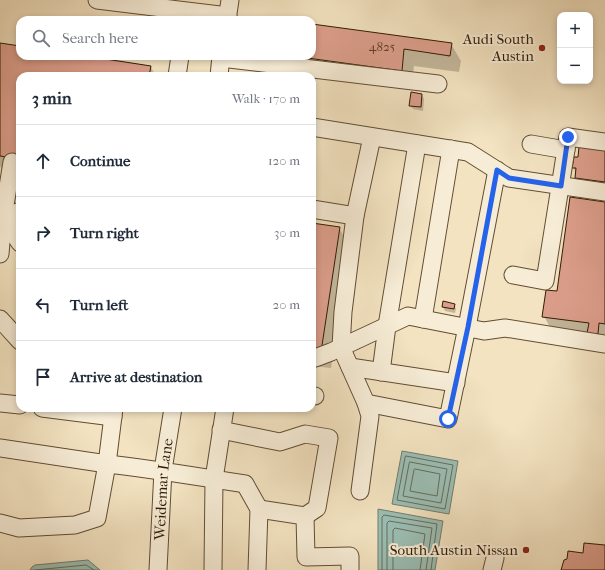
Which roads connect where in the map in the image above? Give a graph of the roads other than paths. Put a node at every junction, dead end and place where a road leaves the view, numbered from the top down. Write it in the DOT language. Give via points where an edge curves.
graph roads {
  1 [pos="97,0"];
  2 [pos="228,12"];
  3 [pos="186,16"];
  4 [pos="179,60"];
  5 [pos="221,60"];
  6 [pos="245,60"];
  7 [pos="178,72"];
  8 [pos="219,72"];
  9 [pos="438,84"];
  10 [pos="316,128"];
  11 [pos="372,137"];
  12 [pos="605,142"];
  13 [pos="417,144"];
  14 [pos="531,144"];
  15 [pos="451,150"];
  16 [pos="566,150"];
  17 [pos="12,162"];
  18 [pos="497,170"];
  19 [pos="561,186"];
  20 [pos="605,192"];
  21 [pos="16,209"];
  22 [pos="316,210"];
  23 [pos="355,216"];
  24 [pos="8,217"];
  25 [pos="16,228"];
  26 [pos="16,234"];
  27 [pos="0,254"];
  28 [pos="513,275"];
  29 [pos="0,319"];
  30 [pos="423,319"];
  31 [pos="387,326"];
  32 [pos="468,327"];
  33 [pos="16,337"];
  34 [pos="605,344"];
  35 [pos="341,347"];
  36 [pos="316,358"];
  37 [pos="350,367"];
  38 [pos="381,372"];
  39 [pos="456,383"];
  40 [pos="0,403"];
  41 [pos="366,403"];
  42 [pos="16,405"];
  43 [pos="113,412"];
  44 [pos="172,412"];
  45 [pos="224,412"];
  46 [pos="222,430"];
  47 [pos="0,448"];
  48 [pos="108,464"];
  49 [pos="163,470"];
  50 [pos="214,479"];
  51 [pos="360,490"];
  52 [pos="259,509"];
  53 [pos="306,516"];
  54 [pos="0,523"];
  55 [pos="306,563"];
  56 [pos="158,570"];
  57 [pos="213,570"];
  58 [pos="257,570"];
  59 [pos="350,570"];
  1 -- 3 [label="street"];
  2 -- 3 [label="street"];
  4 -- 7 [label="street"];
  5 -- 8 [label="street"];
  6 -- 9 [label="street"];
  10 -- 11 [label="street"];
  11 -- 13 [label="street"];
  11 -- 23 [label="street"];
  12 -- 16 [label="street" via="568,137"];
  13 -- 15 [label="street"];
  13 -- 31 [label="street"];
  14 -- 16 [label="street"];
  15 -- 18 [label="street" via="468,152"];
  15 -- 30 [label="street"];
  16 -- 19 [label="street"];
  17 -- 24 [label="street"];
  18 -- 19 [label="street" via="509,178"];
  18 -- 32 [label="street"];
  19 -- 20 [label="street"];
  19 -- 28 [label="street" via="545,281"];
  21 -- 24 [label="street"];
  22 -- 23 [label="street"];
  23 -- 35 [label="street"];
  24 -- 25 [label="street"];
  24 -- 26 [label="street"];
  24 -- 27 [label="street"];
  29 -- 33 [label="street"];
  30 -- 31 [label="street" via="408,316"];
  30 -- 32 [label="street"];
  31 -- 35 [label="street"];
  31 -- 38 [label="street"];
  32 -- 34 [label="street" via="484,331 505,328"];
  32 -- 39 [label="street"];
  35 -- 36 [label="street"];
  35 -- 37 [label="street"];
  37 -- 38 [label="street"];
  37 -- 41 [label="street"];
  38 -- 39 [label="street"];
  39 -- 41 [label="street" via="448,419"];
  40 -- 42 [label="street"];
  41 -- 51 [label="street" via="370,416"];
  43 -- 48 [label="street"];
  44 -- 49 [label="street, Weidemar Lane"];
  45 -- 46 [label="street"];
  46 -- 50 [label="street"];
  46 -- 53 [label="street" via="280,442 305,434 330,438 317,508"];
  47 -- 48 [label="street"];
  48 -- 49 [label="street"];
  48 -- 54 [label="street" via="98,518 75,526 19,528"];
  49 -- 50 [label="street"];
  49 -- 56 [label="street, Weidemar Lane"];
  50 -- 52 [label="street" via="245,484"];
  50 -- 57 [label="street"];
  52 -- 53 [label="street"];
  52 -- 58 [label="street"];
  53 -- 55 [label="street"];
  55 -- 59 [label="street" via="350,556"];
}
